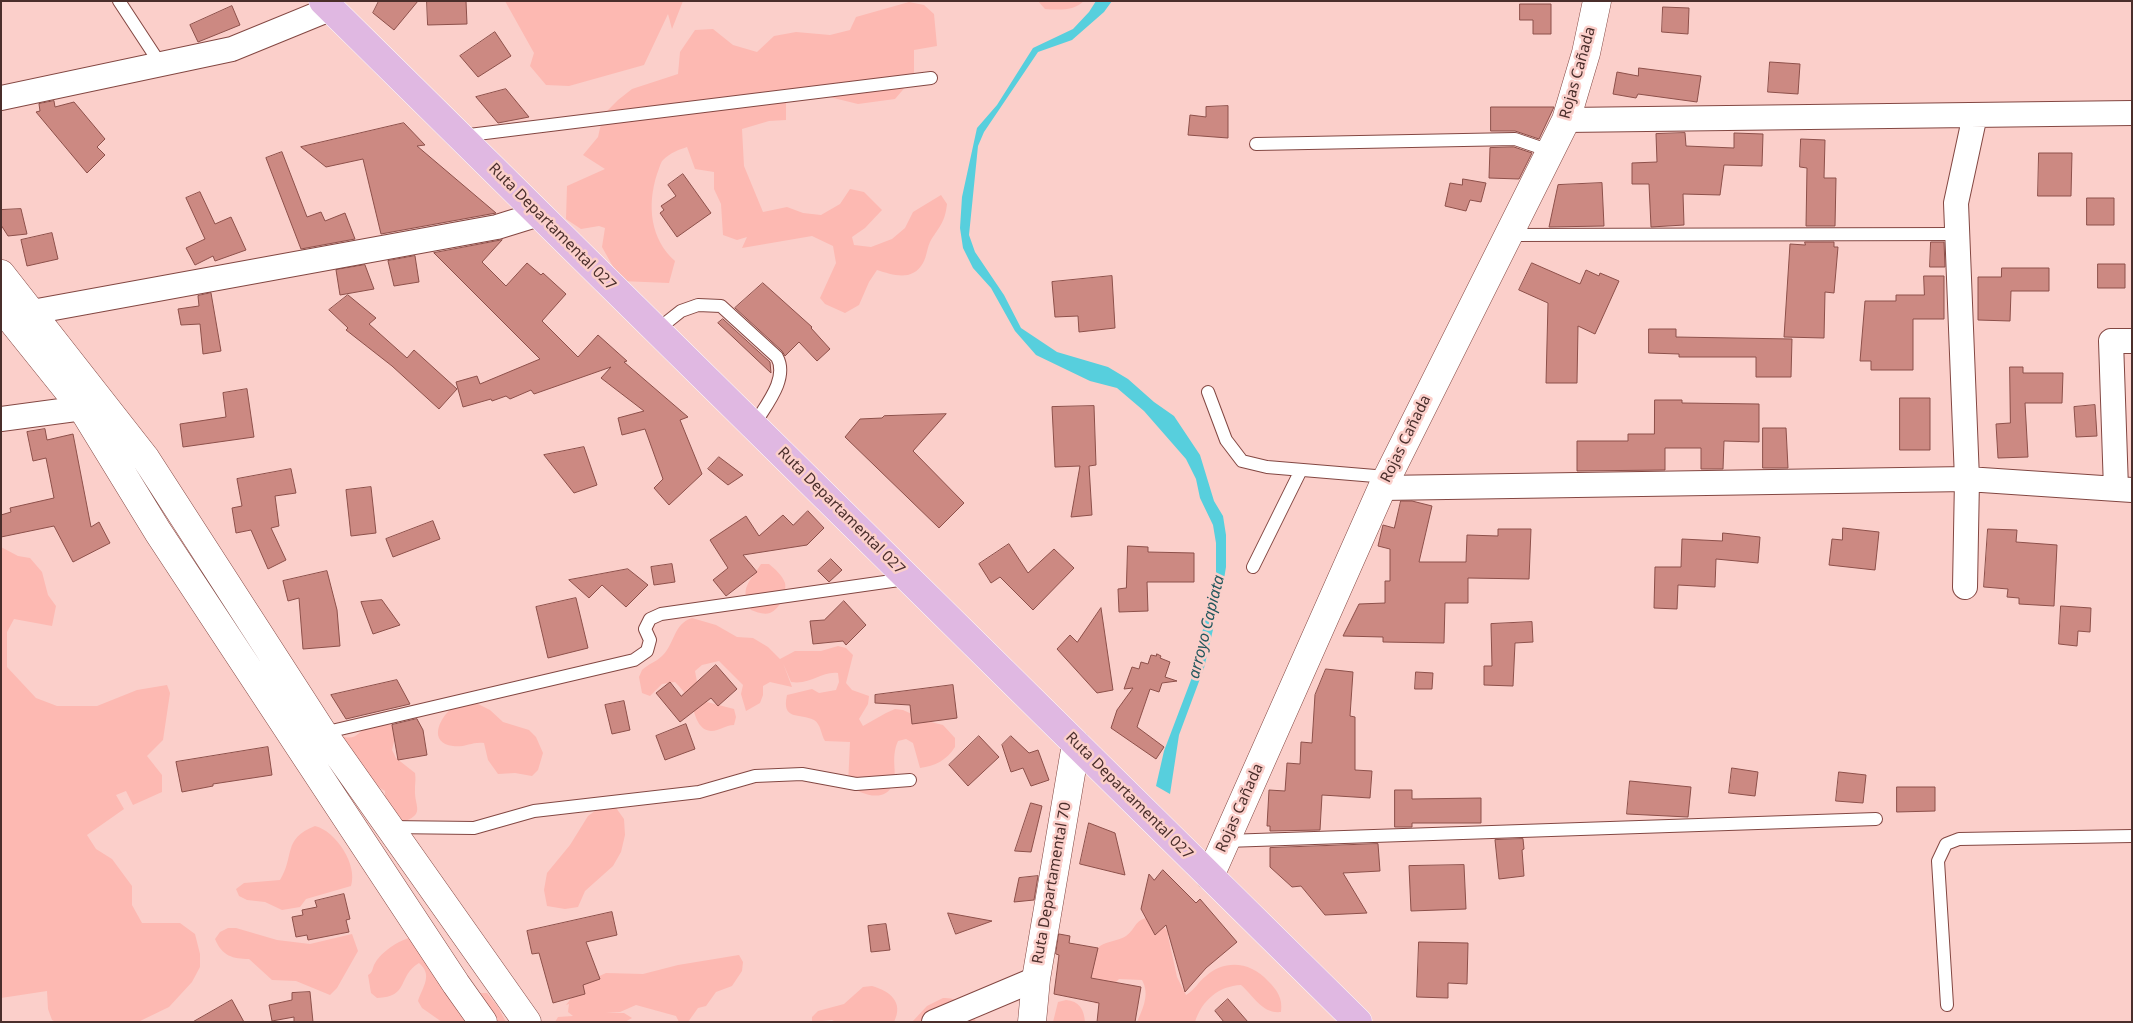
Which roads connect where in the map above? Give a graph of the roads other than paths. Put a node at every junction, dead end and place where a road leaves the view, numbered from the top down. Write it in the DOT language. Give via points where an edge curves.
graph roads {
  1 [pos="119,1"];
  2 [pos="1597,1"];
  3 [pos="326,5"];
  4 [pos="161,65"];
  5 [pos="931,78"];
  6 [pos="1,98"];
  7 [pos="2132,114"];
  8 [pos="1975,115"];
  9 [pos="1566,120"];
  10 [pos="461,136"];
  11 [pos="1256,144"];
  12 [pos="1550,151"];
  13 [pos="540,214"];
  14 [pos="1957,234"];
  15 [pos="1508,235"];
  16 [pos="1,274"];
  17 [pos="1,307"];
  18 [pos="32,312"];
  19 [pos="657,330"];
  20 [pos="2132,341"];
  21 [pos="1208,392"];
  22 [pos="92,407"];
  23 [pos="1,419"];
  24 [pos="754,425"];
  25 [pos="1300,470"];
  26 [pos="1967,479"];
  27 [pos="1384,482"];
  28 [pos="2124,490"];
  29 [pos="1254,568"];
  30 [pos="909,578"];
  31 [pos="1965,587"];
  32 [pos="323,732"];
  33 [pos="1076,744"];
  34 [pos="910,780"];
  35 [pos="1876,819"];
  36 [pos="390,827"];
  37 [pos="2132,836"];
  38 [pos="1226,841"];
  39 [pos="1210,876"];
  40 [pos="1036,979"];
  41 [pos="1947,1006"];
  42 [pos="483,1022"];
  43 [pos="527,1022"];
  44 [pos="934,1022"];
  45 [pos="1032,1022"];
  46 [pos="1358,1022"];
  1 -- 4 [label="lane"];
  2 -- 9 [label="street, Rojas Cañada"];
  3 -- 4 [label="street" via="232,49"];
  3 -- 10 [label="main road, Ruta Departamental 027"];
  4 -- 6 [label="street"];
  5 -- 10 [label="lane"];
  7 -- 8 [label="street"];
  8 -- 9 [label="street"];
  8 -- 14 [label="street" via="1956,203"];
  9 -- 12 [label="street, Rojas Cañada"];
  10 -- 13 [label="main road, Ruta Departamental 027"];
  11 -- 12 [label="lane" via="1515,138"];
  12 -- 15 [label="street, Rojas Cañada"];
  13 -- 18 [label="street" via="496,227"];
  13 -- 19 [label="main road, Ruta Departamental 027"];
  14 -- 15 [label="lane"];
  14 -- 26 [label="street"];
  15 -- 27 [label="street, Rojas Cañada"];
  16 -- 18 [label="street"];
  17 -- 22 [label="street"];
  18 -- 22 [label="street"];
  19 -- 24 [label="main road, Ruta Departamental 027"];
  19 -- 24 [label="lane" via="681,312 698,305 721,306 778,357 781,377"];
  20 -- 28 [label="street" via="2111,341"];
  21 -- 25 [label="lane" via="1226,440 1242,461"];
  22 -- 23 [label="street"];
  22 -- 32 [label="street" via="146,459"];
  22 -- 42 [label="street" via="164,540"];
  24 -- 30 [label="main road, Ruta Departamental 027"];
  25 -- 27 [label="lane"];
  25 -- 29 [label="lane"];
  26 -- 27 [label="street"];
  26 -- 28 [label="street"];
  26 -- 31 [label="street"];
  27 -- 38 [label="street, Rojas Cañada"];
  30 -- 32 [label="lane" via="661,614 650,620 645,630 650,640 647,652 634,660"];
  30 -- 33 [label="main road, Ruta Departamental 027"];
  32 -- 36 [label="street"];
  33 -- 39 [label="main road, Ruta Departamental 027"];
  33 -- 40 [label="street, Ruta Departamental 70"];
  34 -- 36 [label="lane" via="856,784 802,774 755,776 698,792 534,811 474,828"];
  35 -- 38 [label="lane"];
  36 -- 43 [label="street"];
  37 -- 41 [label="lane" via="1959,839 1946,844 1938,861"];
  38 -- 39 [label="street, Rojas Cañada"];
  39 -- 46 [label="main road, Ruta Departamental 027"];
  40 -- 44 [label="street"];
  40 -- 45 [label="street, Ruta Departamental 70"];
}
